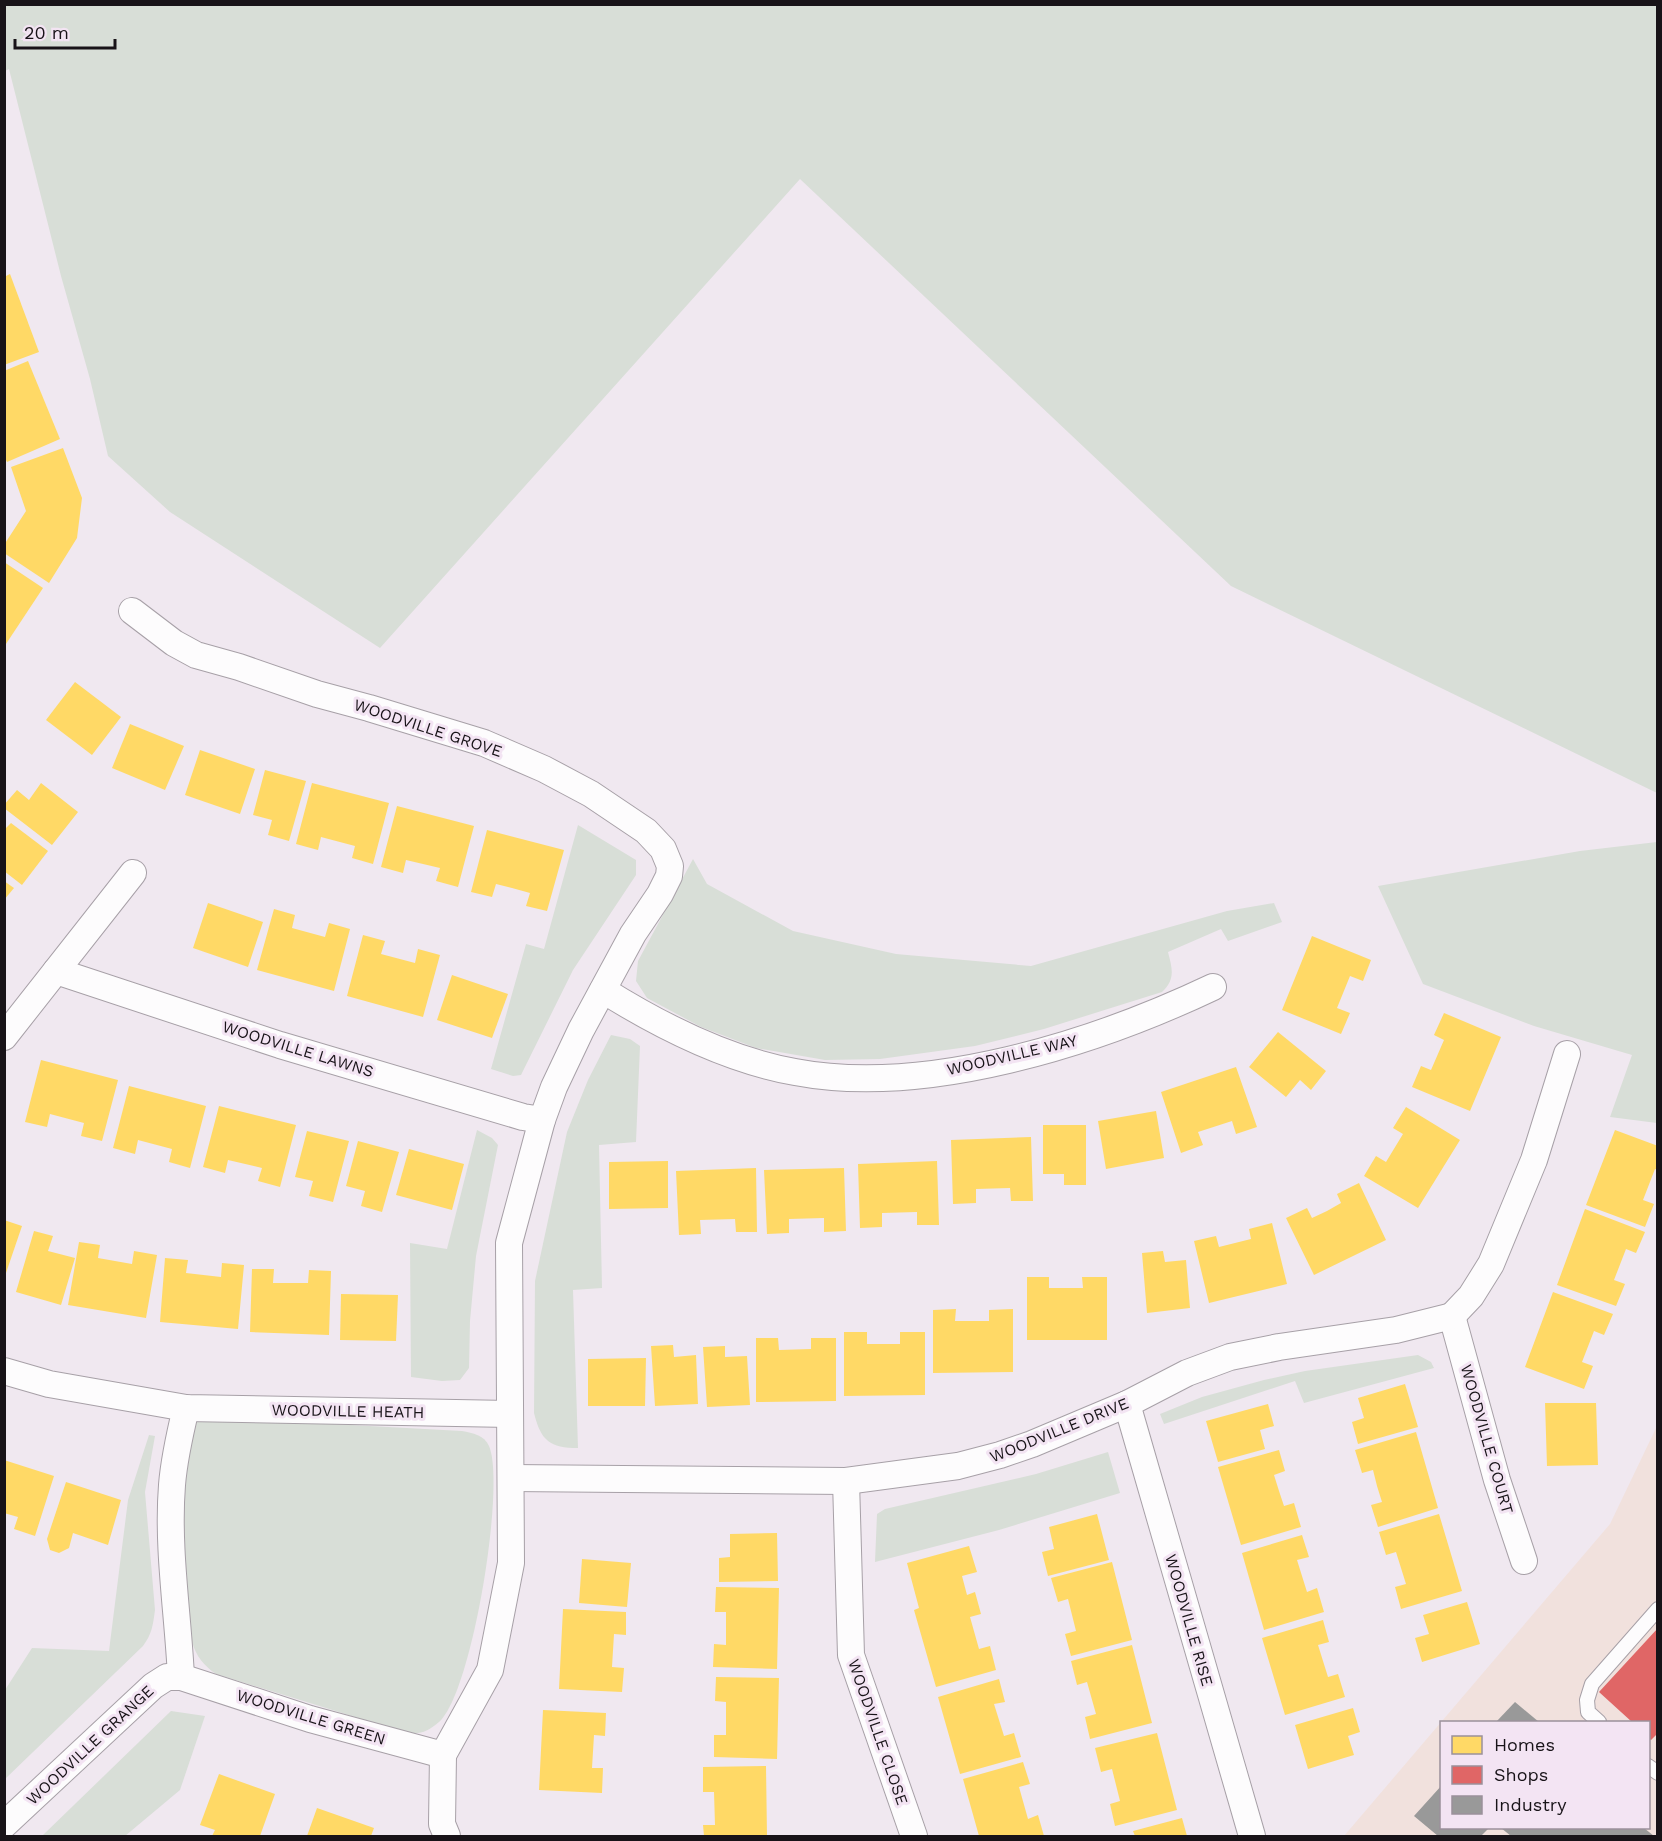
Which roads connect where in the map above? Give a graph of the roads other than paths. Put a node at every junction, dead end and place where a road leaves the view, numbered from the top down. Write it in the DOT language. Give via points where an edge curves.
graph roads {
  1 [pos="132,611"];
  2 [pos="133,873"];
  3 [pos="56,971"];
  4 [pos="1213,987"];
  5 [pos="603,990"];
  6 [pos="4,1037"];
  7 [pos="1567,1054"];
  8 [pos="542,1120"];
  9 [pos="1452,1316"];
  10 [pos="4,1371"];
  11 [pos="1127,1404"];
  12 [pos="186,1408"];
  13 [pos="510,1414"];
  14 [pos="511,1478"];
  15 [pos="846,1481"];
  16 [pos="1524,1561"];
  17 [pos="1658,1609"];
  18 [pos="181,1677"];
  19 [pos="1598,1721"];
  20 [pos="443,1755"];
  21 [pos="4,1825"];
  22 [pos="447,1836"];
  23 [pos="914,1836"];
  24 [pos="1252,1836"];
  1 -- 5 [label="street, WOODVILLE GROVE" via="196,655 484,743 591,794 646,831 663,849 670,866 669,876"];
  2 -- 3 [label="street"];
  3 -- 6 [label="street"];
  3 -- 8 [label="street, WOODVILLE LAWNS" via="280,1046"];
  4 -- 5 [label="street, WOODVILLE WAY" via="1164,1011 1027,1055 901,1077 856,1078 793,1072 743,1059 663,1024"];
  5 -- 8 [label="street" via="565,1062"];
  7 -- 9 [label="street" via="1534,1160 1491,1264 1471,1296"];
  8 -- 13 [label="street" via="510,1243"];
  9 -- 11 [label="street, WOODVILLE DRIVE" via="1396,1330 1230,1357 1187,1373"];
  9 -- 16 [label="street, WOODVILLE COURT" via="1497,1480"];
  10 -- 12 [label="street, WOODVILLE HEATH" via="49,1384"];
  11 -- 15 [label="street, WOODVILLE DRIVE" via="1000,1455 958,1466"];
  11 -- 24 [label="street, WOODVILLE RISE"];
  12 -- 13 [label="street, WOODVILLE HEATH"];
  12 -- 18 [label="street" via="172,1485"];
  13 -- 14 [label="street"];
  14 -- 15 [label="street, WOODVILLE DRIVE"];
  14 -- 20 [label="street" via="511,1563 489,1670"];
  15 -- 23 [label="street, WOODVILLE CLOSE" via="850,1655"];
  17 -- 19 [label="lane" via="1592,1684 1587,1712"];
  18 -- 20 [label="street, WOODVILLE GREEN" via="310,1719"];
  18 -- 21 [label="street, WOODVILLE GRANGE" via="162,1678"];
  20 -- 22 [label="street" via="442,1824"];
}
